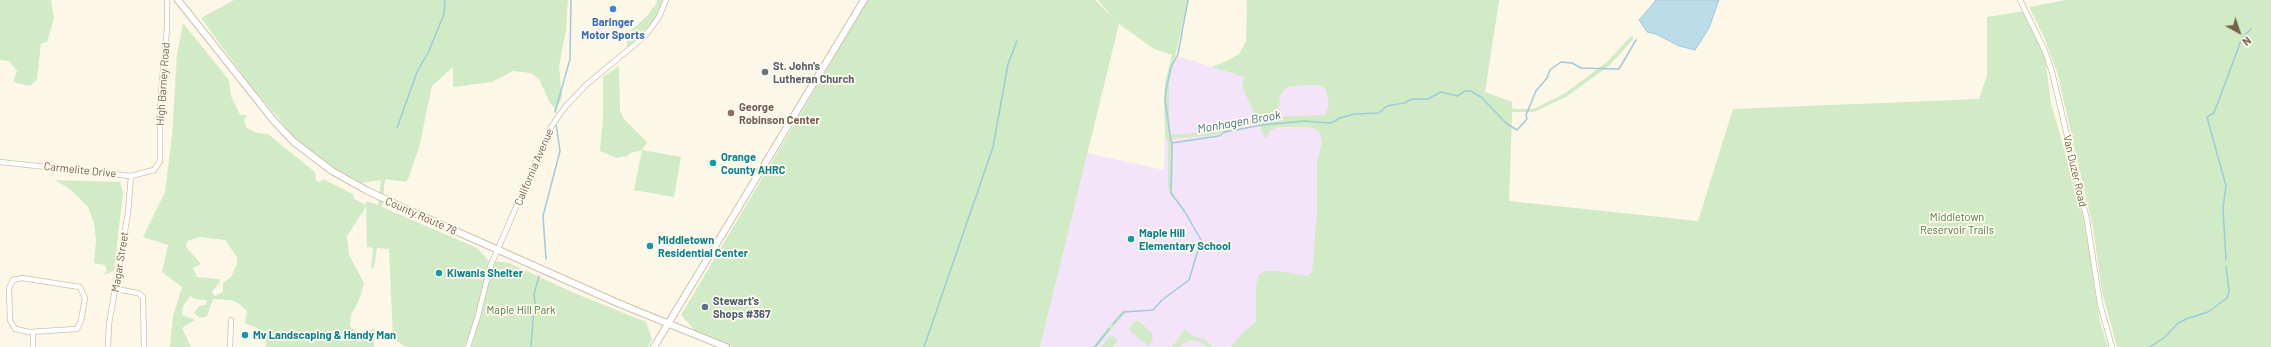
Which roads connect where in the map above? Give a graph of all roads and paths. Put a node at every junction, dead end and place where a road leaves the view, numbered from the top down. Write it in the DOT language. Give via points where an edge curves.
graph roads {
  1 [pos="167,0"];
  2 [pos="178,0"];
  3 [pos="666,0"];
  4 [pos="864,0"];
  5 [pos="2020,0"];
  6 [pos="0,162"];
  7 [pos="158,167"];
  8 [pos="131,176"];
  9 [pos="498,250"];
  10 [pos="116,289"];
  11 [pos="231,320"];
  12 [pos="668,324"];
  13 [pos="33,332"];
  14 [pos="33,347"];
  15 [pos="108,347"];
  16 [pos="144,347"];
  17 [pos="230,347"];
  18 [pos="468,347"];
  19 [pos="654,347"];
  20 [pos="726,347"];
  21 [pos="2112,347"];
  1 -- 7 [label="street, High Barney Road"];
  2 -- 9 [label="street, County Route 78" via="274,121 316,161 366,190"];
  3 -- 9 [label="street, California Avenue" via="659,17 645,36 592,80 555,120"];
  4 -- 12 [label="street"];
  5 -- 21 [label="street, Van Duzer Road" via="2045,51 2052,72 2086,220 2100,304"];
  6 -- 8 [label="street, Carmelite Drive"];
  7 -- 8 [label="street, Carmelite Drive" via="151,172"];
  8 -- 10 [label="street, Magar Street"];
  9 -- 12 [label="street, County Route 78"];
  9 -- 18 [label="street, California Avenue" via="487,278"];
  10 -- 15 [label="street, Magar Street" via="109,324"];
  10 -- 16 [label="street" via="138,293 143,297"];
  11 -- 17 [label="street"];
  12 -- 19 [label="street"];
  12 -- 20 [label="street, County Route 78"];
  13 -- 13 [label="street" via="15,329 11,323 9,288 13,280 22,278 76,285 82,290 85,303 77,329"];
  13 -- 14 [label="street"];
}
